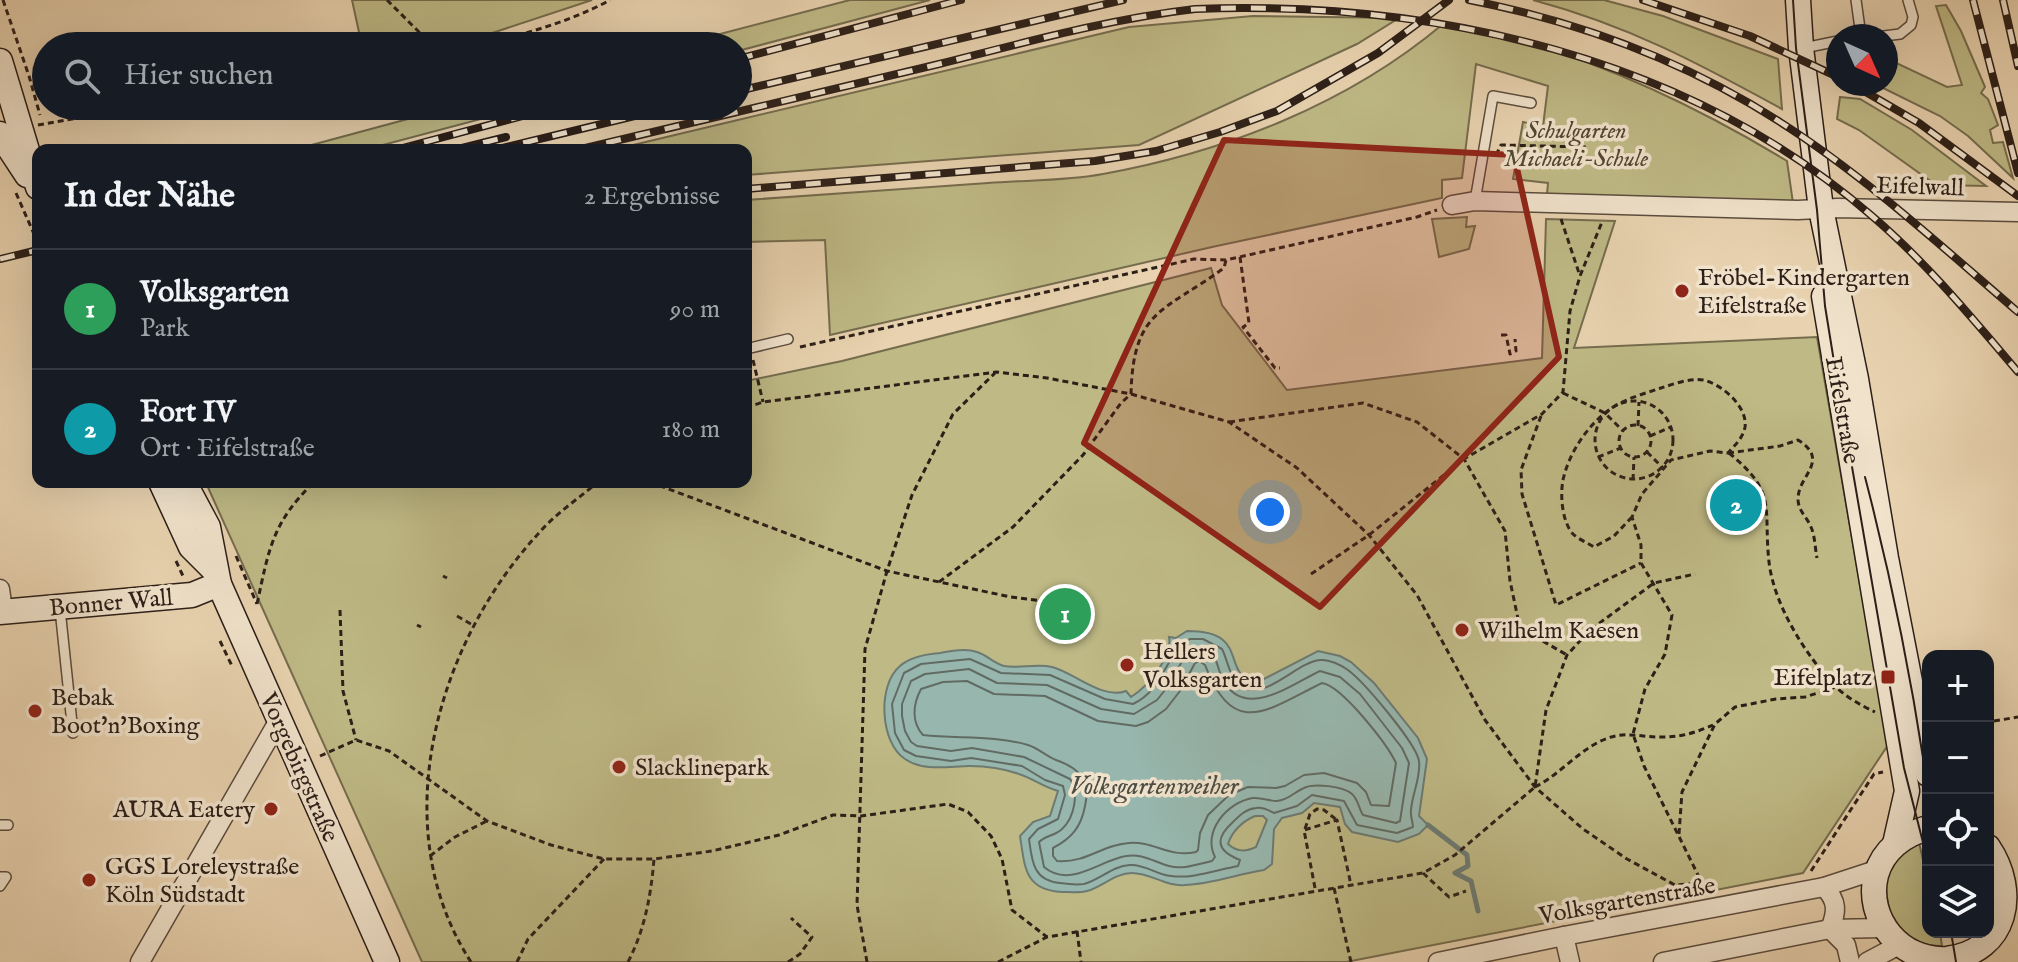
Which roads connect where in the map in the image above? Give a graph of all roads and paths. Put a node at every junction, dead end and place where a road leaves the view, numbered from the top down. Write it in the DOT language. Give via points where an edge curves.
graph roads {
  1 [pos="387,0"];
  2 [pos="610,0"];
  3 [pos="1798,0"];
  4 [pos="1856,0"];
  5 [pos="1908,0"];
  6 [pos="1859,24"];
  7 [pos="419,32"];
  8 [pos="530,32"];
  9 [pos="1898,34"];
  10 [pos="1826,43"];
  11 [pos="1801,48"];
  12 [pos="0,61"];
  13 [pos="1531,103"];
  14 [pos="70,120"];
  15 [pos="11,131"];
  16 [pos="1586,147"];
  17 [pos="1483,164"];
  18 [pos="32,177"];
  19 [pos="13,185"];
  20 [pos="1475,201"];
  21 [pos="1555,203"];
  22 [pos="1452,205"];
  23 [pos="1609,205"];
  24 [pos="1821,209"];
  25 [pos="2018,212"];
  26 [pos="32,229"];
  27 [pos="1240,257"];
  28 [pos="1226,260"];
  29 [pos="1580,276"];
  30 [pos="1501,335"];
  31 [pos="1515,339"];
  32 [pos="790,344"];
  33 [pos="752,348"];
  34 [pos="752,360"];
  35 [pos="1280,368"];
  36 [pos="996,372"];
  37 [pos="1563,392"];
  38 [pos="1131,394"];
  39 [pos="1639,401"];
  40 [pos="763,402"];
  41 [pos="1617,405"];
  42 [pos="752,406"];
  43 [pos="1605,413"];
  44 [pos="1542,414"];
  45 [pos="1229,422"];
  46 [pos="1638,426"];
  47 [pos="1671,427"];
  48 [pos="1623,431"];
  49 [pos="1650,436"];
  50 [pos="1621,448"];
  51 [pos="1647,452"];
  52 [pos="1728,453"];
  53 [pos="1598,457"];
  54 [pos="1634,457"];
  55 [pos="1464,459"];
  56 [pos="1663,468"];
  57 [pos="1633,480"];
  58 [pos="164,488"];
  59 [pos="187,488"];
  60 [pos="308,488"];
  61 [pos="591,488"];
  62 [pos="666,488"];
  63 [pos="1632,517"];
  64 [pos="1369,535"];
  65 [pos="232,548"];
  66 [pos="173,555"];
  67 [pos="1817,558"];
  68 [pos="1641,563"];
  69 [pos="887,571"];
  70 [pos="1311,574"];
  71 [pos="1695,574"];
  72 [pos="217,578"];
  73 [pos="939,582"];
  74 [pos="1654,583"];
  75 [pos="192,595"];
  76 [pos="1050,602"];
  77 [pos="1,604"];
  78 [pos="60,607"];
  79 [pos="340,610"];
  80 [pos="457,616"];
  81 [pos="472,625"];
  82 [pos="1567,655"];
  83 [pos="1836,687"];
  84 [pos="2018,717"];
  85 [pos="279,720"];
  86 [pos="1994,721"];
  87 [pos="1896,722"];
  88 [pos="1715,724"];
  89 [pos="73,733"];
  90 [pos="1633,734"];
  91 [pos="356,740"];
  92 [pos="1922,743"];
  93 [pos="299,765"];
  94 [pos="1904,768"];
  95 [pos="427,778"];
  96 [pos="1535,787"];
  97 [pos="861,816"];
  98 [pos="1337,820"];
  99 [pos="487,821"];
  100 [pos="1304,830"];
  101 [pos="1922,830"];
  102 [pos="1679,838"];
  103 [pos="1895,844"];
  104 [pos="430,856"];
  105 [pos="604,859"];
  106 [pos="654,859"];
  107 [pos="2002,861"];
  108 [pos="1879,869"];
  109 [pos="1423,873"];
  110 [pos="0,877"];
  111 [pos="1702,883"];
  112 [pos="1351,885"];
  113 [pos="0,886"];
  114 [pos="1334,888"];
  115 [pos="1816,889"];
  116 [pos="1316,890"];
  117 [pos="1466,891"];
  118 [pos="1722,907"];
  119 [pos="2012,913"];
  120 [pos="791,918"];
  121 [pos="1830,929"];
  122 [pos="1077,931"];
  123 [pos="1564,936"];
  124 [pos="1047,937"];
  125 [pos="1891,937"];
  126 [pos="1949,960"];
  127 [pos="140,962"];
  128 [pos="387,962"];
  129 [pos="471,962"];
  130 [pos="517,962"];
  131 [pos="628,962"];
  132 [pos="788,962"];
  133 [pos="867,962"];
  134 [pos="998,962"];
  135 [pos="1081,962"];
  136 [pos="1351,962"];
  137 [pos="1438,962"];
  138 [pos="1570,962"];
  139 [pos="1663,962"];
  140 [pos="1850,962"];
  141 [pos="1867,962"];
  1 -- 7 [label="path"];
  2 -- 8 [label="path"];
  3 -- 11 [label="street"];
  4 -- 6 [label="lane"];
  5 -- 9 [label="lane" via="1911,25"];
  10 -- 11 [label="lane"];
  11 -- 24 [label="street"];
  12 -- 15 [label="street"];
  13 -- 17 [label="lane" via="1493,96"];
  14 -- 15 [label="path"];
  15 -- 18 [label="street"];
  16 -- 17 [label="path" via="1501,145 1499,153"];
  17 -- 20 [label="lane"];
  19 -- 26 [label="path"];
  20 -- 21 [label="street, Eifelwall"];
  20 -- 22 [label="street, Eifelwall"];
  21 -- 23 [label="street, Eifelwall"];
  21 -- 29 [label="path"];
  22 -- 27 [label="path"];
  23 -- 24 [label="street, Eifelwall"];
  23 -- 29 [label="path"];
  24 -- 25 [label="street, Eifelwall"];
  24 -- 87 [label="street, Eifelstraße" via="1820,257 1829,334"];
  24 -- 92 [label="street, Eifelstraße"];
  27 -- 28 [label="path"];
  27 -- 35 [label="path" via="1249,323 1243,327"];
  28 -- 32 [label="path" via="1194,259"];
  28 -- 38 [label="path" via="1224,268 1150,320 1135,349"];
  29 -- 37 [label="path" via="1570,311"];
  30 -- 31 [label="path" via="1506,335 1510,354 1516,351"];
  32 -- 33 [label="lane"];
  34 -- 40 [label="path"];
  36 -- 38 [label="path"];
  36 -- 40 [label="path"];
  36 -- 69 [label="path" via="953,414 912,495"];
  37 -- 43 [label="path"];
  37 -- 44 [label="path"];
  38 -- 45 [label="path"];
  38 -- 73 [label="path" via="1083,455 1013,527"];
  39 -- 41 [label="path"];
  39 -- 46 [label="path"];
  39 -- 47 [label="path" via="1663,413"];
  40 -- 42 [label="path"];
  41 -- 43 [label="path"];
  41 -- 52 [label="path" via="1679,382 1703,380 1722,388 1744,414 1745,428"];
  43 -- 48 [label="path"];
  43 -- 53 [label="path" via="1594,438"];
  43 -- 63 [label="path" via="1580,440 1568,463 1562,483 1565,518 1572,533 1594,547"];
  44 -- 55 [label="path"];
  44 -- 68 [label="path" via="1521,470 1522,494 1556,605"];
  45 -- 55 [label="path" via="1363,403 1417,422"];
  45 -- 64 [label="path" via="1297,468"];
  46 -- 48 [label="path"];
  46 -- 49 [label="path"];
  47 -- 49 [label="path"];
  47 -- 56 [label="path" via="1673,447"];
  48 -- 50 [label="path"];
  49 -- 51 [label="path"];
  50 -- 53 [label="path"];
  50 -- 54 [label="path"];
  51 -- 54 [label="path"];
  51 -- 56 [label="path"];
  52 -- 56 [label="path" via="1682,456"];
  52 -- 67 [label="path" via="1798,440 1807,446 1812,464 1798,499 1811,524"];
  52 -- 83 [label="path" via="1762,489 1775,586 1805,646"];
  53 -- 57 [label="path" via="1611,473"];
  54 -- 57 [label="path"];
  55 -- 64 [label="path"];
  55 -- 82 [label="path" via="1505,531 1520,628"];
  56 -- 57 [label="path"];
  56 -- 63 [label="path"];
  58 -- 72 [label="street, Vorgebirgstraße" via="191,547"];
  59 -- 72 [label="street, Vorgebirgstraße" via="210,533"];
  60 -- 65 [label="path" via="271,539 257,604"];
  61 -- 81 [label="path" via="539,532"];
  62 -- 69 [label="path"];
  63 -- 68 [label="path"];
  64 -- 70 [label="path"];
  64 -- 96 [label="path" via="1417,595 1485,720"];
  66 -- 75 [label="path"];
  68 -- 74 [label="path"];
  69 -- 73 [label="path"];
  69 -- 97 [label="path" via="865,649"];
  71 -- 74 [label="path"];
  72 -- 75 [label="street, Bonner Wall"];
  72 -- 85 [label="street, Vorgebirgstraße"];
  73 -- 76 [label="path"];
  74 -- 82 [label="path" via="1590,630"];
  74 -- 90 [label="path" via="1672,615 1665,654 1645,689"];
  75 -- 78 [label="street, Bonner Wall"];
  77 -- 78 [label="street, Bonner Wall"];
  78 -- 89 [label="lane"];
  79 -- 91 [label="path" via="343,691"];
  80 -- 81 [label="path"];
  81 -- 95 [label="path" via="443,701"];
  82 -- 96 [label="path" via="1546,710"];
  83 -- 87 [label="path"];
  83 -- 88 [label="path" via="1735,707"];
  84 -- 86 [label="path"];
  85 -- 93 [label="street, Vorgebirgstraße"];
  85 -- 127 [label="street"];
  87 -- 94 [label="street, Eifelstraße"];
  88 -- 90 [label="path" via="1663,737"];
  88 -- 102 [label="path" via="1682,792"];
  90 -- 96 [label="path" via="1586,749 1554,778"];
  90 -- 102 [label="path"];
  91 -- 93 [label="path"];
  91 -- 95 [label="path" via="389,751"];
  93 -- 128 [label="street, Vorgebirgstraße"];
  94 -- 103 [label="street, Eifelstraße" via="1907,791"];
  94 -- 115 [label="path" via="1874,774 1805,878"];
  95 -- 99 [label="path"];
  95 -- 104 [label="path"];
  96 -- 109 [label="path" via="1455,855"];
  96 -- 111 [label="path" via="1627,859 1675,885"];
  97 -- 106 [label="path" via="833,815 779,835"];
  97 -- 124 [label="path" via="948,804 968,812 991,836 1002,859 1012,910"];
  97 -- 133 [label="path" via="857,905"];
  98 -- 100 [label="path"];
  98 -- 100 [label="path" via="1317,809"];
  98 -- 112 [label="path"];
  99 -- 104 [label="path"];
  99 -- 105 [label="path"];
  100 -- 116 [label="path"];
  101 -- 103 [label="street"];
  102 -- 111 [label="path"];
  103 -- 108 [label="street"];
  104 -- 129 [label="path" via="440,897"];
  105 -- 106 [label="path"];
  105 -- 130 [label="path" via="528,939"];
  106 -- 131 [label="path" via="650,902"];
  107 -- 119 [label="street"];
  108 -- 115 [label="street, Volksgartenstraße"];
  108 -- 125 [label="street" via="1876,910"];
  109 -- 112 [label="path"];
  109 -- 117 [label="path" via="1449,897"];
  110 -- 113 [label="lane" via="6,877"];
  111 -- 118 [label="path"];
  112 -- 114 [label="path"];
  114 -- 116 [label="path"];
  114 -- 136 [label="path"];
  115 -- 118 [label="street, Volksgartenstraße"];
  115 -- 121 [label="street" via="1833,896 1837,913"];
  116 -- 122 [label="path"];
  118 -- 123 [label="street, Volksgartenstraße"];
  119 -- 126 [label="street" via="1982,944"];
  120 -- 132 [label="path" via="812,937"];
  121 -- 125 [label="street"];
  121 -- 139 [label="street"];
  121 -- 140 [label="street" via="1846,945"];
  122 -- 124 [label="path"];
  122 -- 135 [label="path"];
  123 -- 137 [label="street, Volksgartenstraße"];
  123 -- 138 [label="street"];
  124 -- 134 [label="path"];
  125 -- 126 [label="street" via="1909,951"];
  125 -- 141 [label="street"];
}
